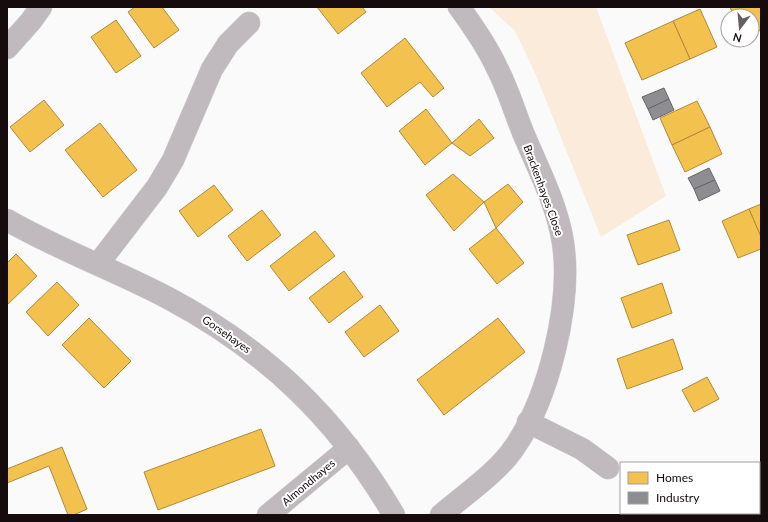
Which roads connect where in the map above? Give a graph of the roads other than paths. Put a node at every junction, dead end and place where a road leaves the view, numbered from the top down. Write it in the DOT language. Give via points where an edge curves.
graph roads {
  1 [pos="41,7"];
  2 [pos="459,7"];
  3 [pos="249,23"];
  4 [pos="7,48"];
  5 [pos="7,220"];
  6 [pos="98,264"];
  7 [pos="528,422"];
  8 [pos="349,448"];
  9 [pos="608,468"];
  10 [pos="268,515"];
  11 [pos="394,515"];
  12 [pos="441,515"];
  1 -- 4 [label="street"];
  2 -- 7 [label="street, Brackenhayes Close" via="498,69 542,177 563,242 565,286 558,328 549,371"];
  3 -- 6 [label="street" via="228,44 216,62 173,160 157,187"];
  5 -- 6 [label="street, Gorsehayes"];
  6 -- 8 [label="street, Gorsehayes" via="166,297 223,330 273,368 309,401"];
  7 -- 9 [label="street" via="576,445"];
  7 -- 12 [label="street, Brackenhayes Close" via="514,448 503,461"];
  8 -- 10 [label="street, Almondhayes"];
  8 -- 11 [label="street, Gorsehayes"];
}
